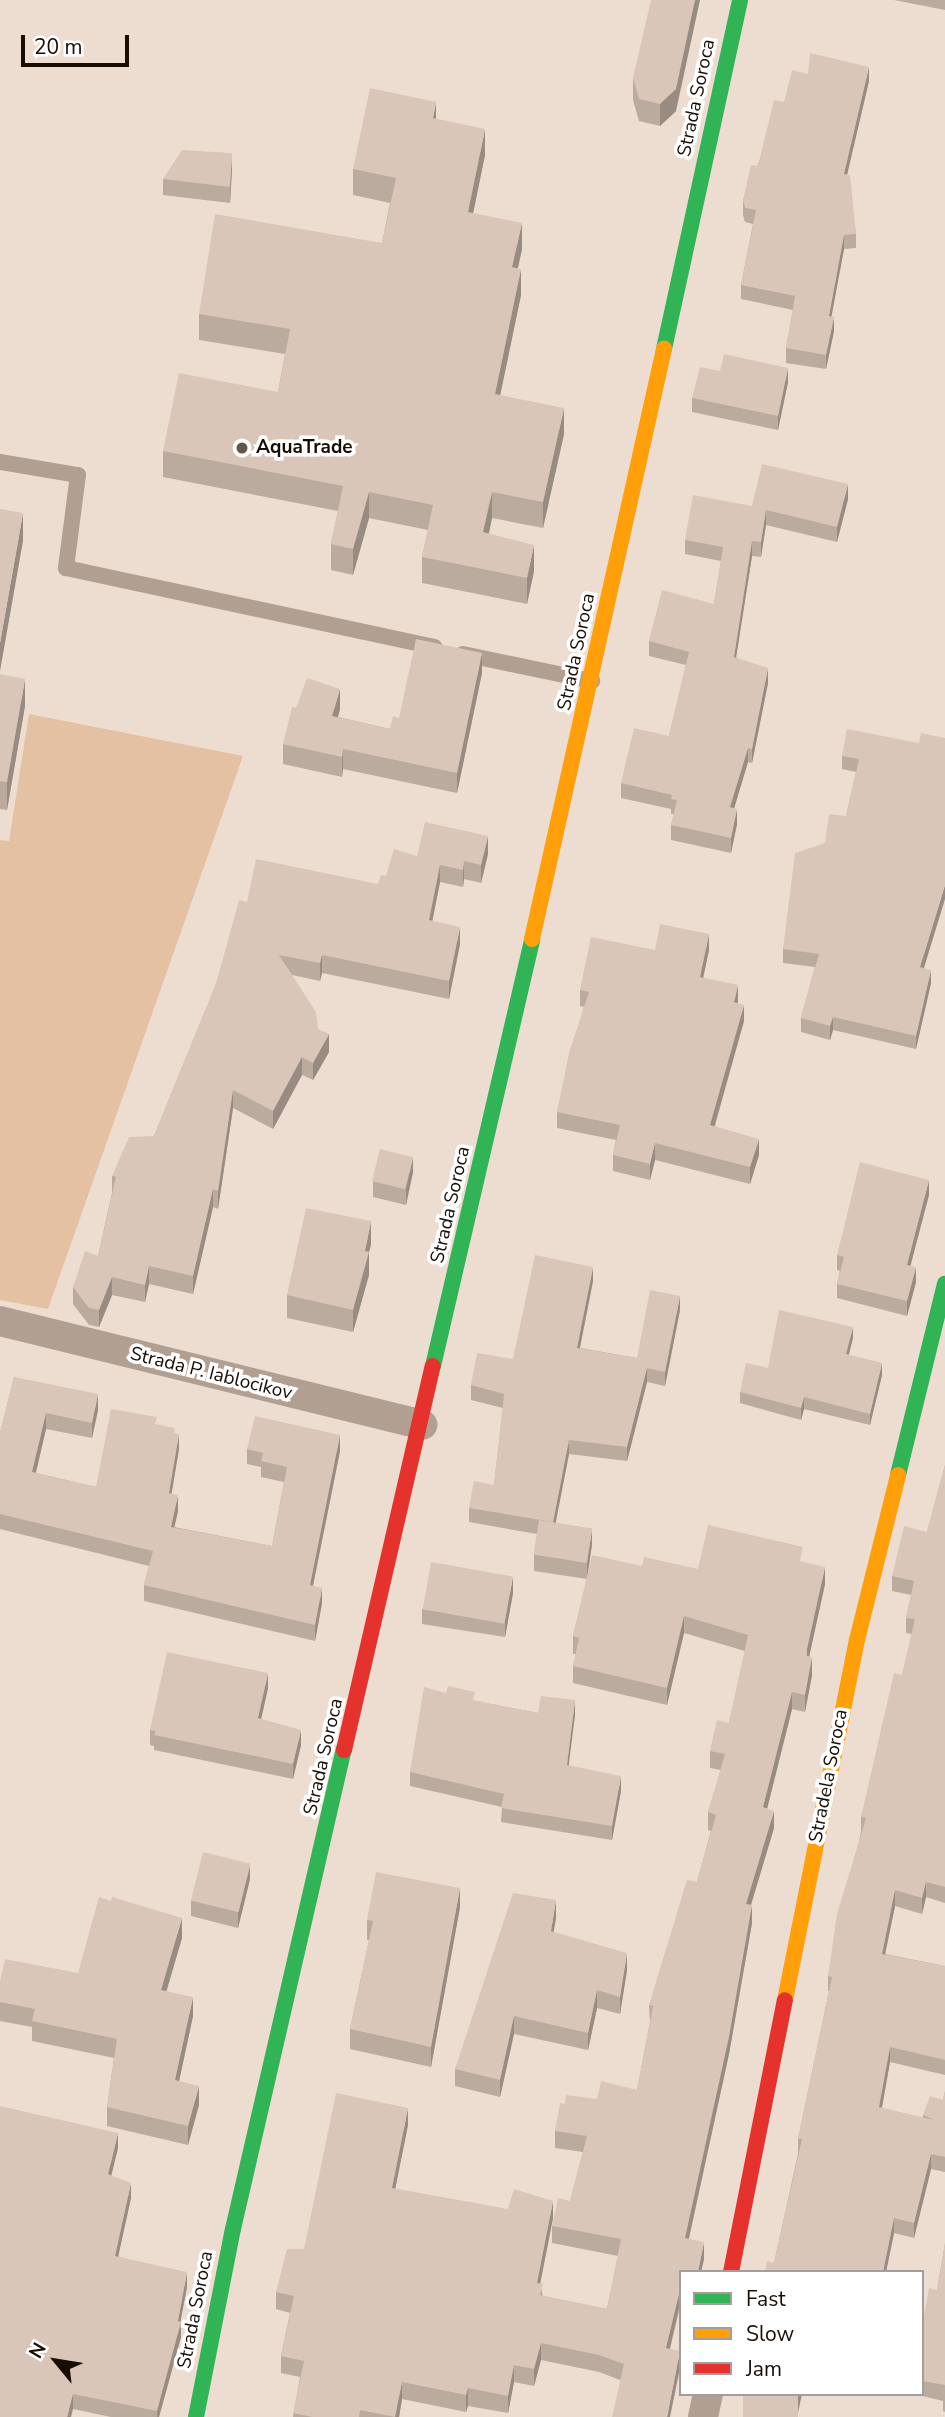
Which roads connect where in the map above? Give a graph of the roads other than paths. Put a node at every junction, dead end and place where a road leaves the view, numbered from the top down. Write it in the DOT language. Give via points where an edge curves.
graph roads {
  1 [pos="740,0"];
  2 [pos="0,462"];
  3 [pos="592,681"];
  4 [pos="945,1284"];
  5 [pos="0,1321"];
  6 [pos="422,1425"];
  7 [pos="731,2270"];
  8 [pos="708,2396"];
  9 [pos="196,2417"];
  10 [pos="703,2417"];
  1 -- 3 [label="street, Strada Soroca"];
  2 -- 3 [label="lane" via="78,475 66,568"];
  3 -- 6 [label="street, Strada Soroca"];
  4 -- 7 [label="street, Stradela Sorocа" via="857,1640"];
  5 -- 6 [label="street, Strada P. Iablocikov"];
  6 -- 9 [label="street, Strada Soroca" via="233,2229"];
  8 -- 10 [label="street"];
}
